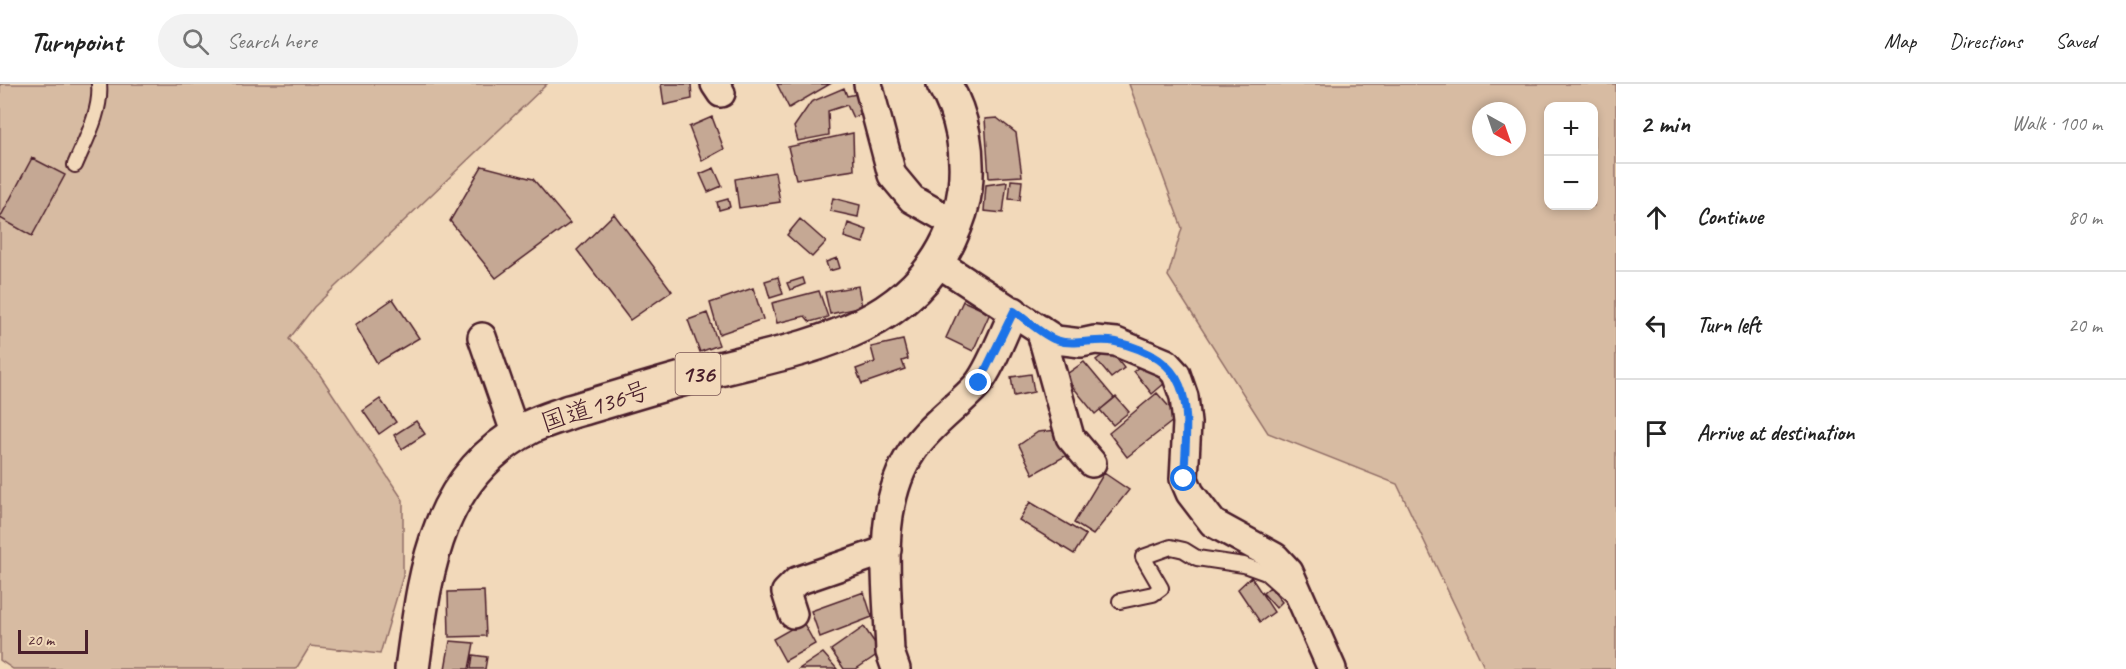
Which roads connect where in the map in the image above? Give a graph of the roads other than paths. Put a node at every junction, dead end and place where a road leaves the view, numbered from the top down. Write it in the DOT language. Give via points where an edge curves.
graph roads {
  1 [pos="99,84"];
  2 [pos="868,84"];
  3 [pos="944,84"];
  4 [pos="75,165"];
  5 [pos="956,225"];
  6 [pos="938,263"];
  7 [pos="1014,311"];
  8 [pos="1040,329"];
  9 [pos="482,337"];
  10 [pos="516,435"];
  11 [pos="1092,463"];
  12 [pos="887,550"];
  13 [pos="1120,601"];
  14 [pos="1303,605"];
  15 [pos="794,614"];
  16 [pos="412,669"];
  17 [pos="896,669"];
  18 [pos="1332,669"];
  1 -- 4 [label="lane" via="94,120"];
  2 -- 5 [label="street" via="892,175 912,199"];
  3 -- 5 [label="highway, 国道136号 / 136" via="964,136 967,166 963,204"];
  5 -- 6 [label="highway, 国道136号 / 136"];
  6 -- 7 [label="street"];
  6 -- 10 [label="highway, 国道136号 / 136" via="897,306 875,321 836,337 569,412"];
  7 -- 8 [label="street"];
  7 -- 12 [label="street" via="979,383 912,450 893,492"];
  8 -- 11 [label="street" via="1071,437"];
  8 -- 14 [label="street" via="1056,340 1116,342 1166,363 1176,374 1184,397 1184,479 1190,493 1213,523 1275,556 1289,572"];
  9 -- 10 [label="street"];
  10 -- 16 [label="highway, 国道136号 / 136" via="489,456 451,502 428,562"];
  12 -- 15 [label="street" via="797,581 786,592"];
  12 -- 17 [label="street" via="890,652"];
  13 -- 14 [label="lane" via="1153,594 1161,588 1143,557 1171,547 1197,558 1244,565 1266,573"];
  14 -- 18 [label="street"];
}
